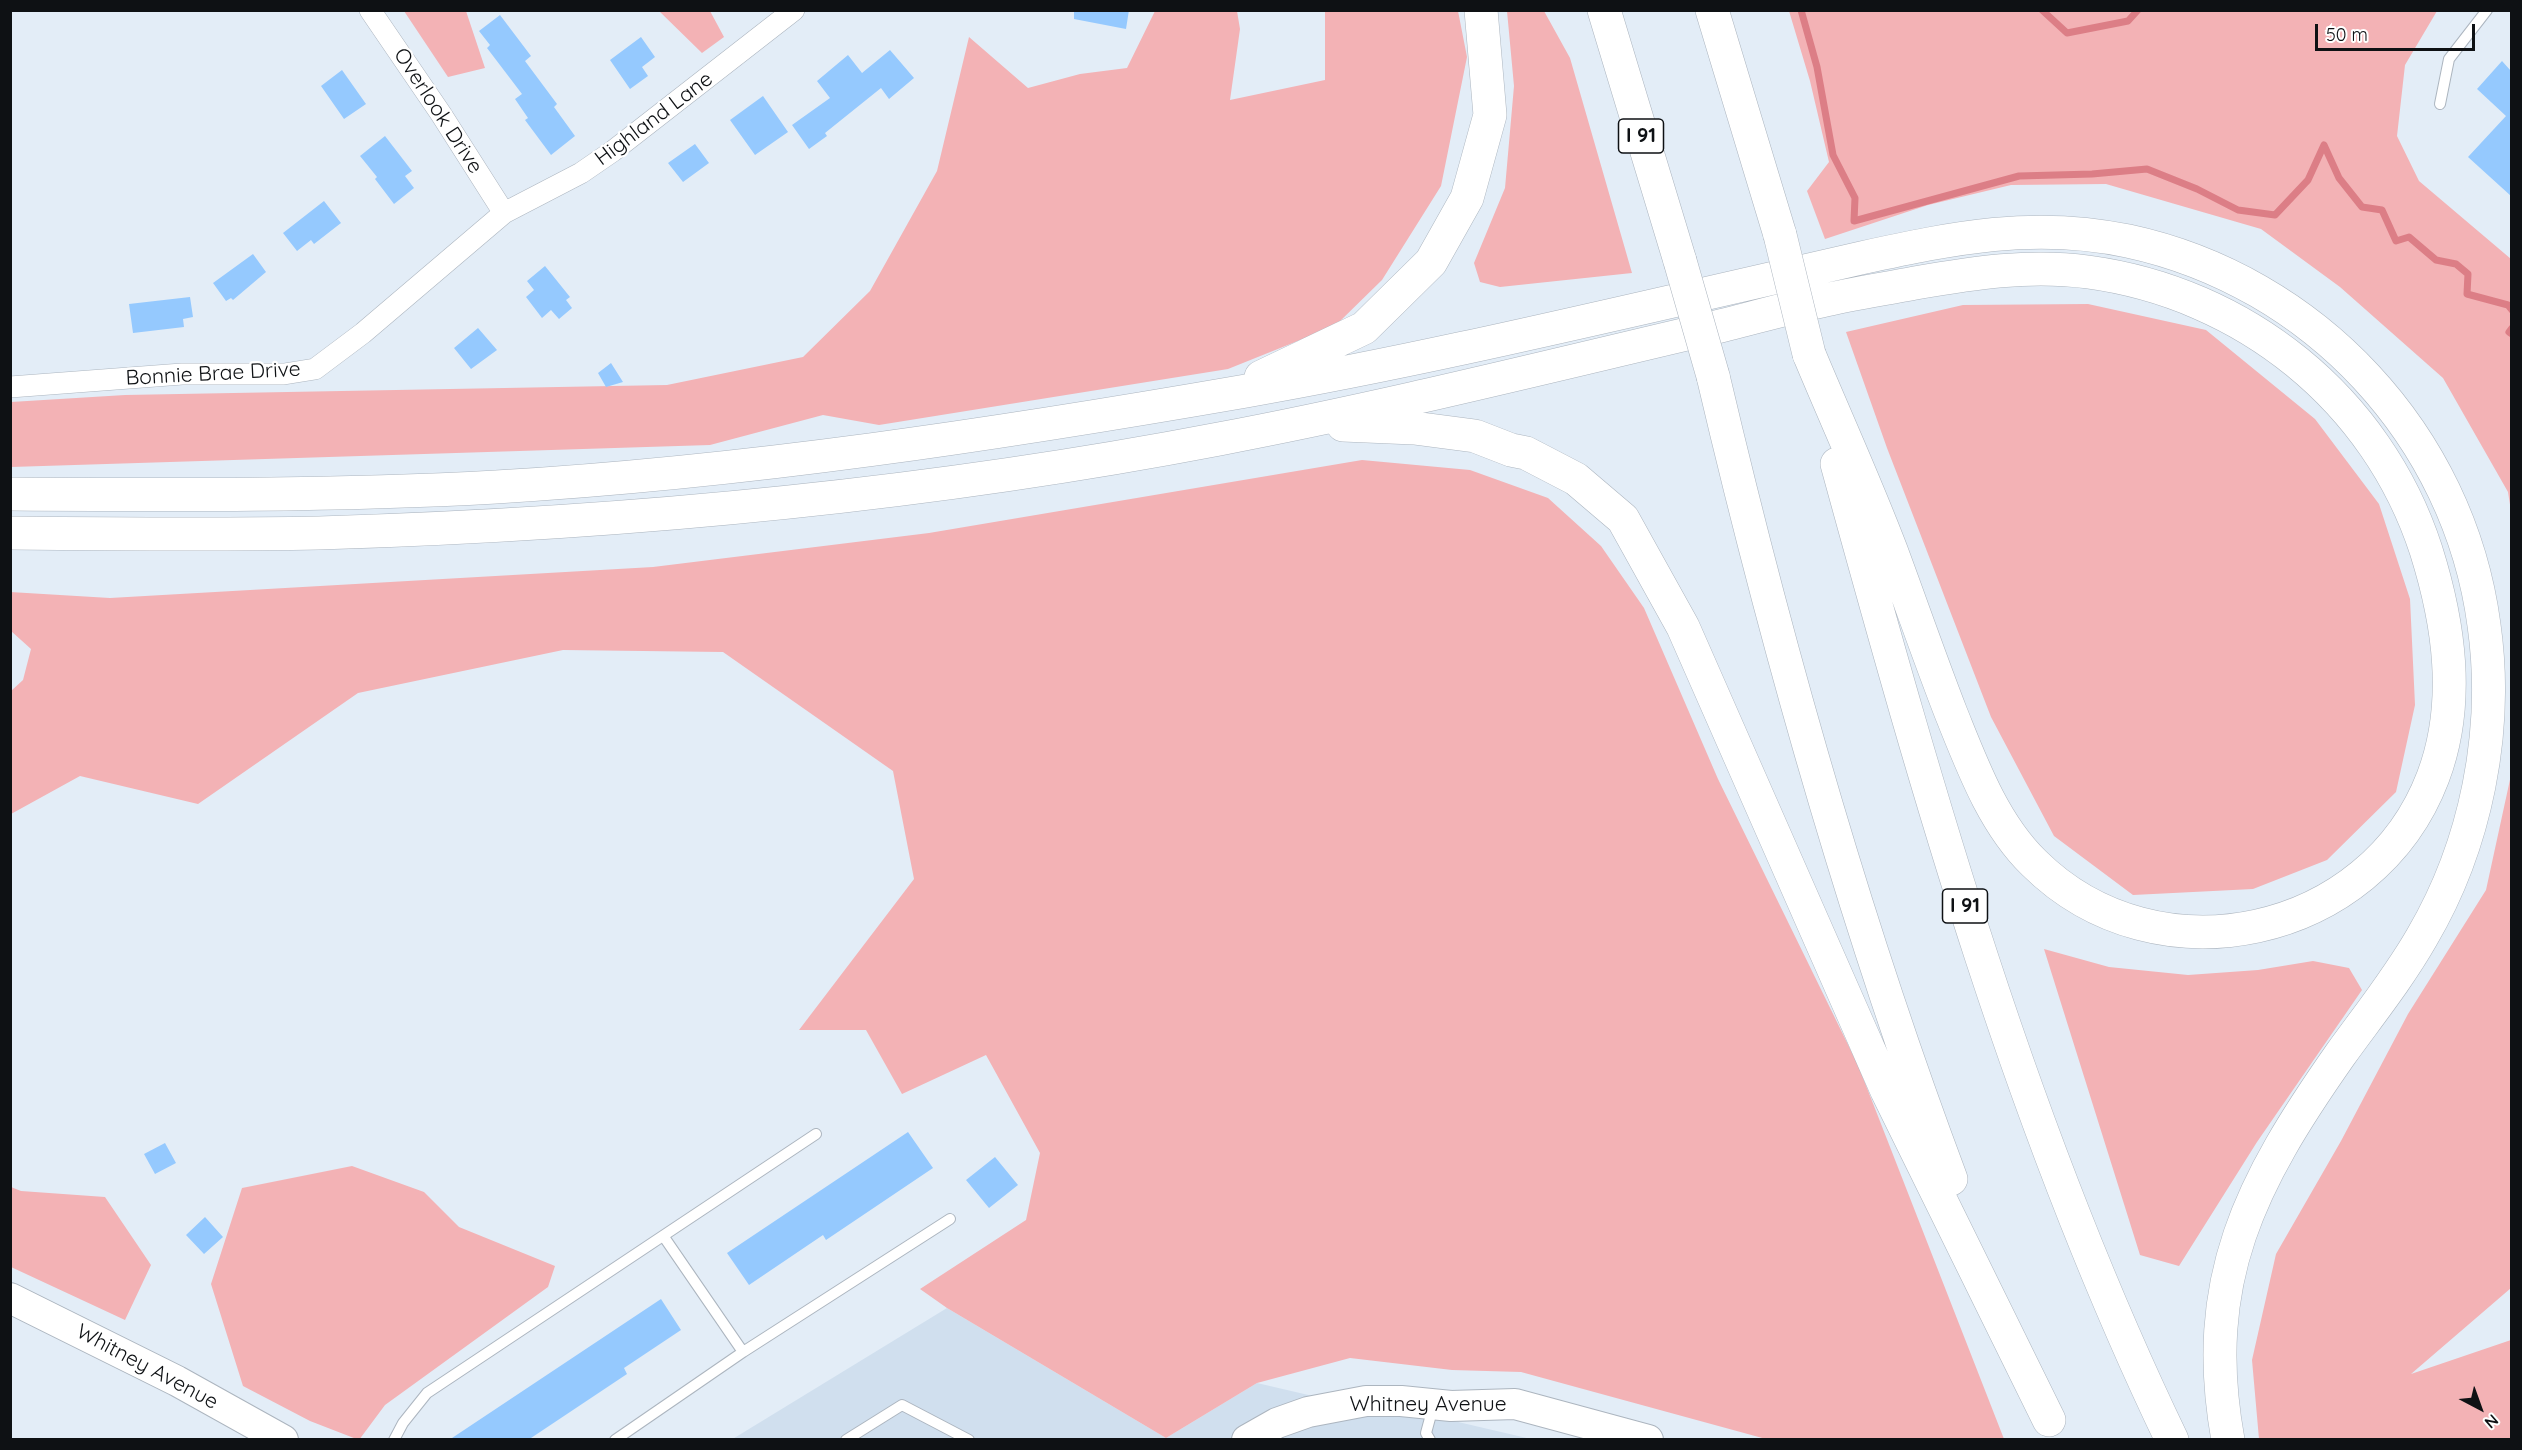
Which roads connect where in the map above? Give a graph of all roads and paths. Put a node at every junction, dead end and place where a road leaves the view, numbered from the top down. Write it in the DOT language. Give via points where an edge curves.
graph roads {
  1 [pos="370,10"];
  2 [pos="794,10"];
  3 [pos="1481,10"];
  4 [pos="1604,10"];
  5 [pos="1712,10"];
  6 [pos="2487,10"];
  7 [pos="2440,104"];
  8 [pos="504,213"];
  9 [pos="1809,354"];
  10 [pos="10,387"];
  11 [pos="1224,395"];
  12 [pos="1302,423"];
  13 [pos="10,494"];
  14 [pos="10,533"];
  15 [pos="816,1134"];
  16 [pos="950,1219"];
  17 [pos="664,1237"];
  18 [pos="10,1298"];
  19 [pos="743,1352"];
  20 [pos="1434,1403"];
  21 [pos="2054,1430"];
  22 [pos="283,1440"];
  23 [pos="394,1440"];
  24 [pos="615,1440"];
  25 [pos="846,1440"];
  26 [pos="969,1440"];
  27 [pos="1247,1440"];
  28 [pos="1430,1440"];
  29 [pos="1648,1440"];
  30 [pos="2172,1440"];
  31 [pos="2228,1440"];
  1 -- 8 [label="street, Overlook Drive"];
  2 -- 8 [label="street, Highland Lane" via="613,151 556,187"];
  3 -- 11 [label="highway" via="1490,115 1467,198 1431,262 1364,328"];
  4 -- 21 [label="highway, I 91, bridge" via="1713,376 1778,637 1867,934 1981,1258"];
  5 -- 9 [label="highway, I 91, bridge" via="1780,236"];
  6 -- 7 [label="lane" via="2449,59"];
  8 -- 10 [label="street, Bonnie Brae Drive" via="315,369 284,374 182,374"];
  9 -- 12 [label="highway" via="1886,535 1932,666 1986,794 2013,838 2049,877 2099,907 2138,923 2180,932 2230,932 2286,919 2331,897 2364,874 2401,836 2435,773 2443,742 2450,677 2435,582 2411,509 2376,446 2308,370 2249,327 2176,293 2137,281 2071,270 2007,269 1947,277 1819,301"];
  9 -- 30 [label="highway, I 91" via="1879,612 1974,936 2065,1192"];
  11 -- 13 [label="highway" via="825,456 585,481 328,494"];
  11 -- 31 [label="highway" via="1495,342 1939,241 2022,231 2131,242 2206,265 2273,299 2325,336 2358,367 2397,412 2423,452 2446,494 2468,552 2486,637 2486,740 2461,851 2425,932 2291,1129 2246,1216 2222,1308 2221,1388"];
  12 -- 14 [label="highway" via="1141,454 962,482 695,512 322,532"];
  12 -- 21 [label="highway" via="1414,428 1475,436 1526,453 1576,479 1623,519 1683,627 1887,1090"];
  15 -- 17 [label="lane"];
  16 -- 19 [label="lane"];
  17 -- 19 [label="lane"];
  17 -- 23 [label="lane" via="427,1393"];
  18 -- 22 [label="main road, Whitney Avenue" via="177,1381"];
  19 -- 24 [label="lane"];
  20 -- 27 [label="main road, Whitney Avenue" via="1366,1401 1337,1406 1277,1423"];
  20 -- 28 [label="lane" via="1426,1433"];
  20 -- 29 [label="main road, Whitney Avenue" via="1515,1404"];
  25 -- 26 [label="lane" via="902,1405"];
}
